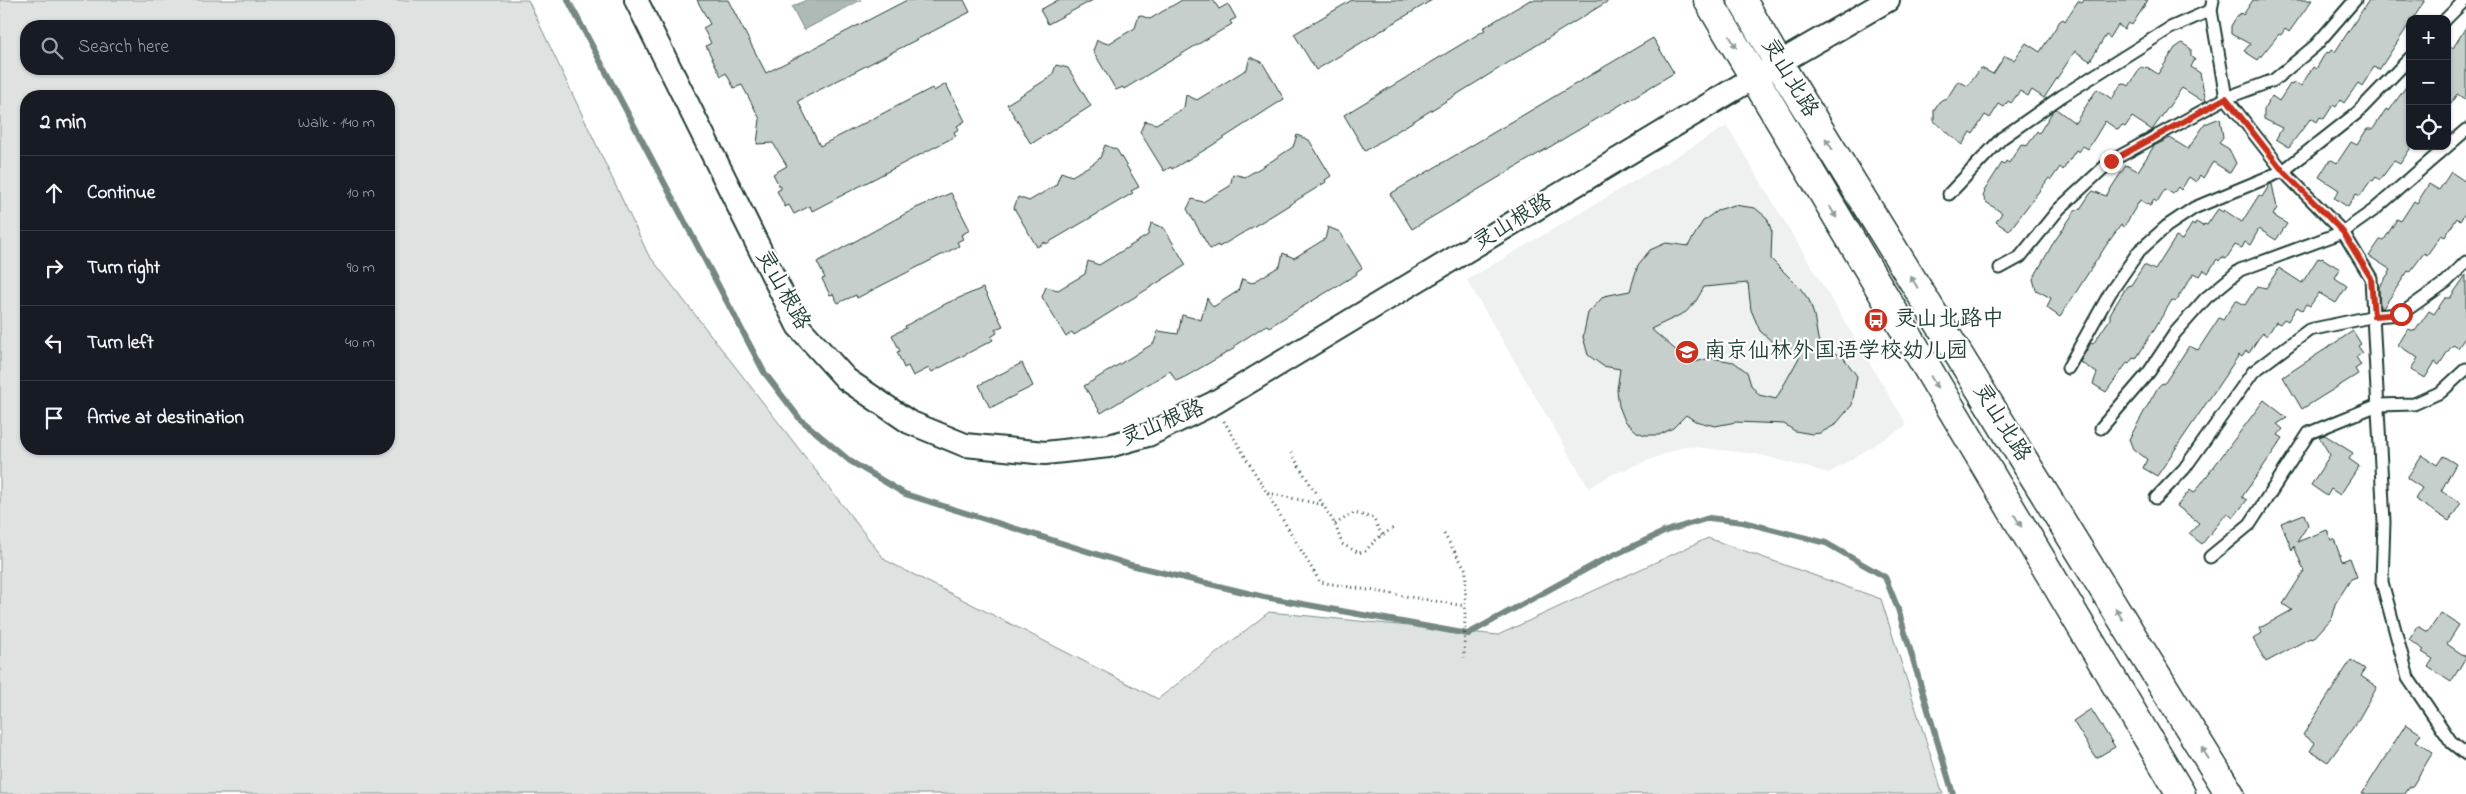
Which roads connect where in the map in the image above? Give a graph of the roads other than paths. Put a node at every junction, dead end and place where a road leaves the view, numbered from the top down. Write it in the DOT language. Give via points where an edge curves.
graph roads {
  1 [pos="636,0"];
  2 [pos="1708,0"];
  3 [pos="1742,0"];
  4 [pos="1888,0"];
  5 [pos="2355,0"];
  6 [pos="2465,0"];
  7 [pos="2212,5"];
  8 [pos="2450,15"];
  9 [pos="2408,60"];
  10 [pos="1779,64"];
  11 [pos="1753,78"];
  12 [pos="2226,98"];
  13 [pos="2466,130"];
  14 [pos="2283,171"];
  15 [pos="1949,194"];
  16 [pos="2343,232"];
  17 [pos="2466,262"];
  18 [pos="2000,268"];
  19 [pos="2374,316"];
  20 [pos="2068,368"];
  21 [pos="2466,369"];
  22 [pos="2378,406"];
  23 [pos="2101,428"];
  24 [pos="2156,498"];
  25 [pos="2210,557"];
  26 [pos="2466,754"];
  27 [pos="2181,794"];
  28 [pos="2230,794"];
  1 -- 11 [label="street, 灵山根路" via="798,326 846,379 909,422 965,446 1044,453 1125,442 1148,435 1214,403"];
  2 -- 11 [label="main road, 灵山北路, one-way"];
  3 -- 10 [label="main road, 灵山北路"];
  4 -- 10 [label="street, 灵山根路"];
  5 -- 12 [label="lane" via="2316,45 2274,80"];
  6 -- 8 [label="lane"];
  7 -- 12 [label="lane"];
  7 -- 15 [label="lane" via="2054,101 2002,138"];
  9 -- 14 [label="lane" via="2357,113"];
  10 -- 11 [label="street, 灵山根路"];
  28 -- 10 [label="main road, 灵山北路, one-way"];
  11 -- 27 [label="main road, 灵山北路, one-way"];
  12 -- 14 [label="lane"];
  12 -- 18 [label="lane" via="2111,161 2059,209 2020,257"];
  13 -- 16 [label="lane" via="2374,210"];
  14 -- 16 [label="lane"];
  14 -- 20 [label="lane" via="2194,208 2139,251 2110,293"];
  16 -- 19 [label="lane" via="2371,278"];
  16 -- 23 [label="lane" via="2240,270 2206,298 2150,372"];
  17 -- 19 [label="lane" via="2446,282 2401,314"];
  19 -- 22 [label="lane"];
  19 -- 24 [label="lane" via="2309,330 2253,372 2184,469"];
  21 -- 22 [label="lane" via="2441,392 2414,404"];
  22 -- 25 [label="lane" via="2309,433 2250,524"];
  22 -- 26 [label="lane" via="2384,522 2382,582 2408,678 2452,743"];
}
